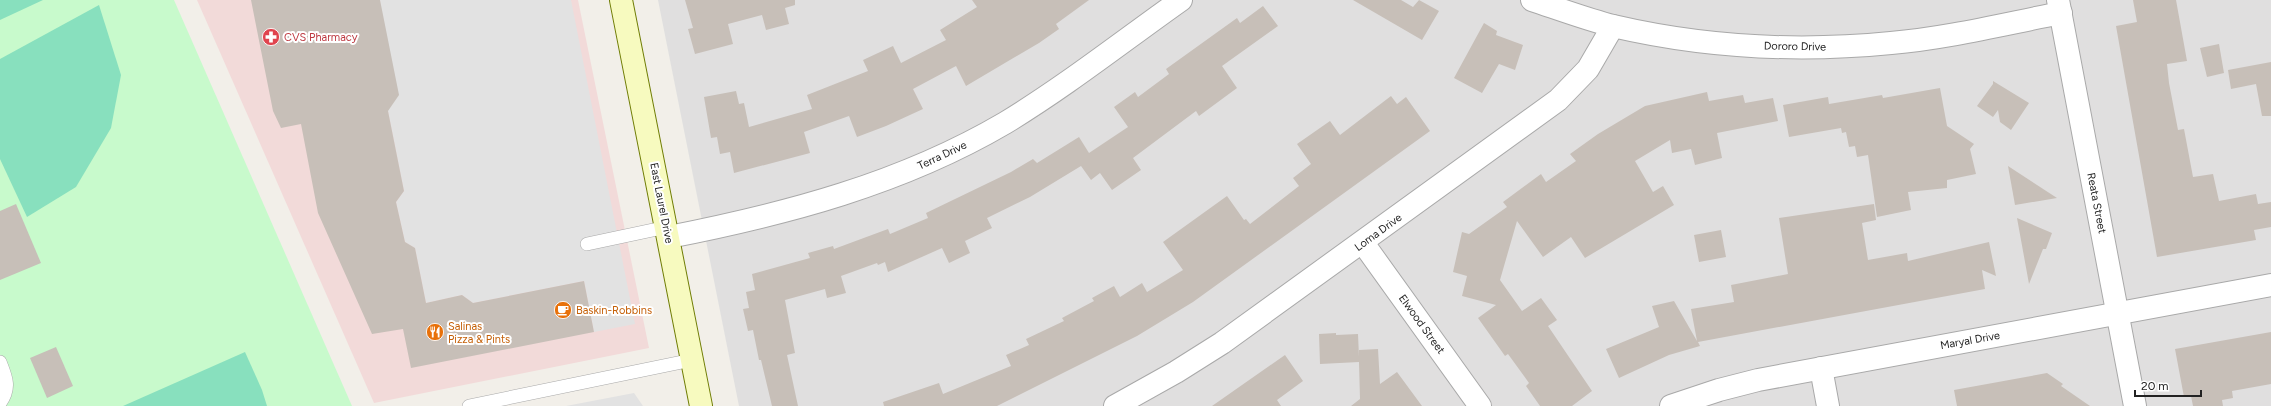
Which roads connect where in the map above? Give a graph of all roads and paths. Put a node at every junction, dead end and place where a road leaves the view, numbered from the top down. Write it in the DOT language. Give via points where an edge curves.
graph roads {
  1 [pos="621,0"];
  2 [pos="1181,0"];
  3 [pos="1532,0"];
  4 [pos="2060,7"];
  5 [pos="1613,26"];
  6 [pos="668,232"];
  7 [pos="1363,243"];
  8 [pos="587,244"];
  9 [pos="2271,285"];
  10 [pos="2118,313"];
  11 [pos="692,360"];
  12 [pos="0,362"];
  13 [pos="1821,368"];
  14 [pos="0,403"];
  15 [pos="469,406"];
  16 [pos="702,406"];
  17 [pos="1115,406"];
  18 [pos="1480,406"];
  19 [pos="1671,406"];
  20 [pos="1828,406"];
  21 [pos="2135,406"];
  1 -- 6 [label="main road, East Laurel Drive"];
  2 -- 6 [label="street, Terra Drive" via="1004,123 933,159 886,180 830,199 757,219"];
  3 -- 5 [label="street, Dororo Drive"];
  4 -- 5 [label="street, Dororo Drive" via="1926,39 1825,47 1725,43 1652,34"];
  4 -- 10 [label="street, Reata Street"];
  5 -- 7 [label="street, Loma Drive" via="1597,56 1569,91"];
  6 -- 8 [label="lane"];
  6 -- 11 [label="main road, East Laurel Drive"];
  7 -- 17 [label="street, Loma Drive" via="1222,343"];
  7 -- 18 [label="street, Elwood Street"];
  9 -- 10 [label="street, Maryal Drive"];
  10 -- 13 [label="street, Maryal Drive"];
  10 -- 21 [label="street, Reata Street"];
  11 -- 15 [label="lane"];
  11 -- 16 [label="main road, East Laurel Drive"];
  12 -- 14 [label="lane" via="8,386"];
  13 -- 19 [label="street, Maryal Drive" via="1738,384"];
  13 -- 20 [label="street"];
}
